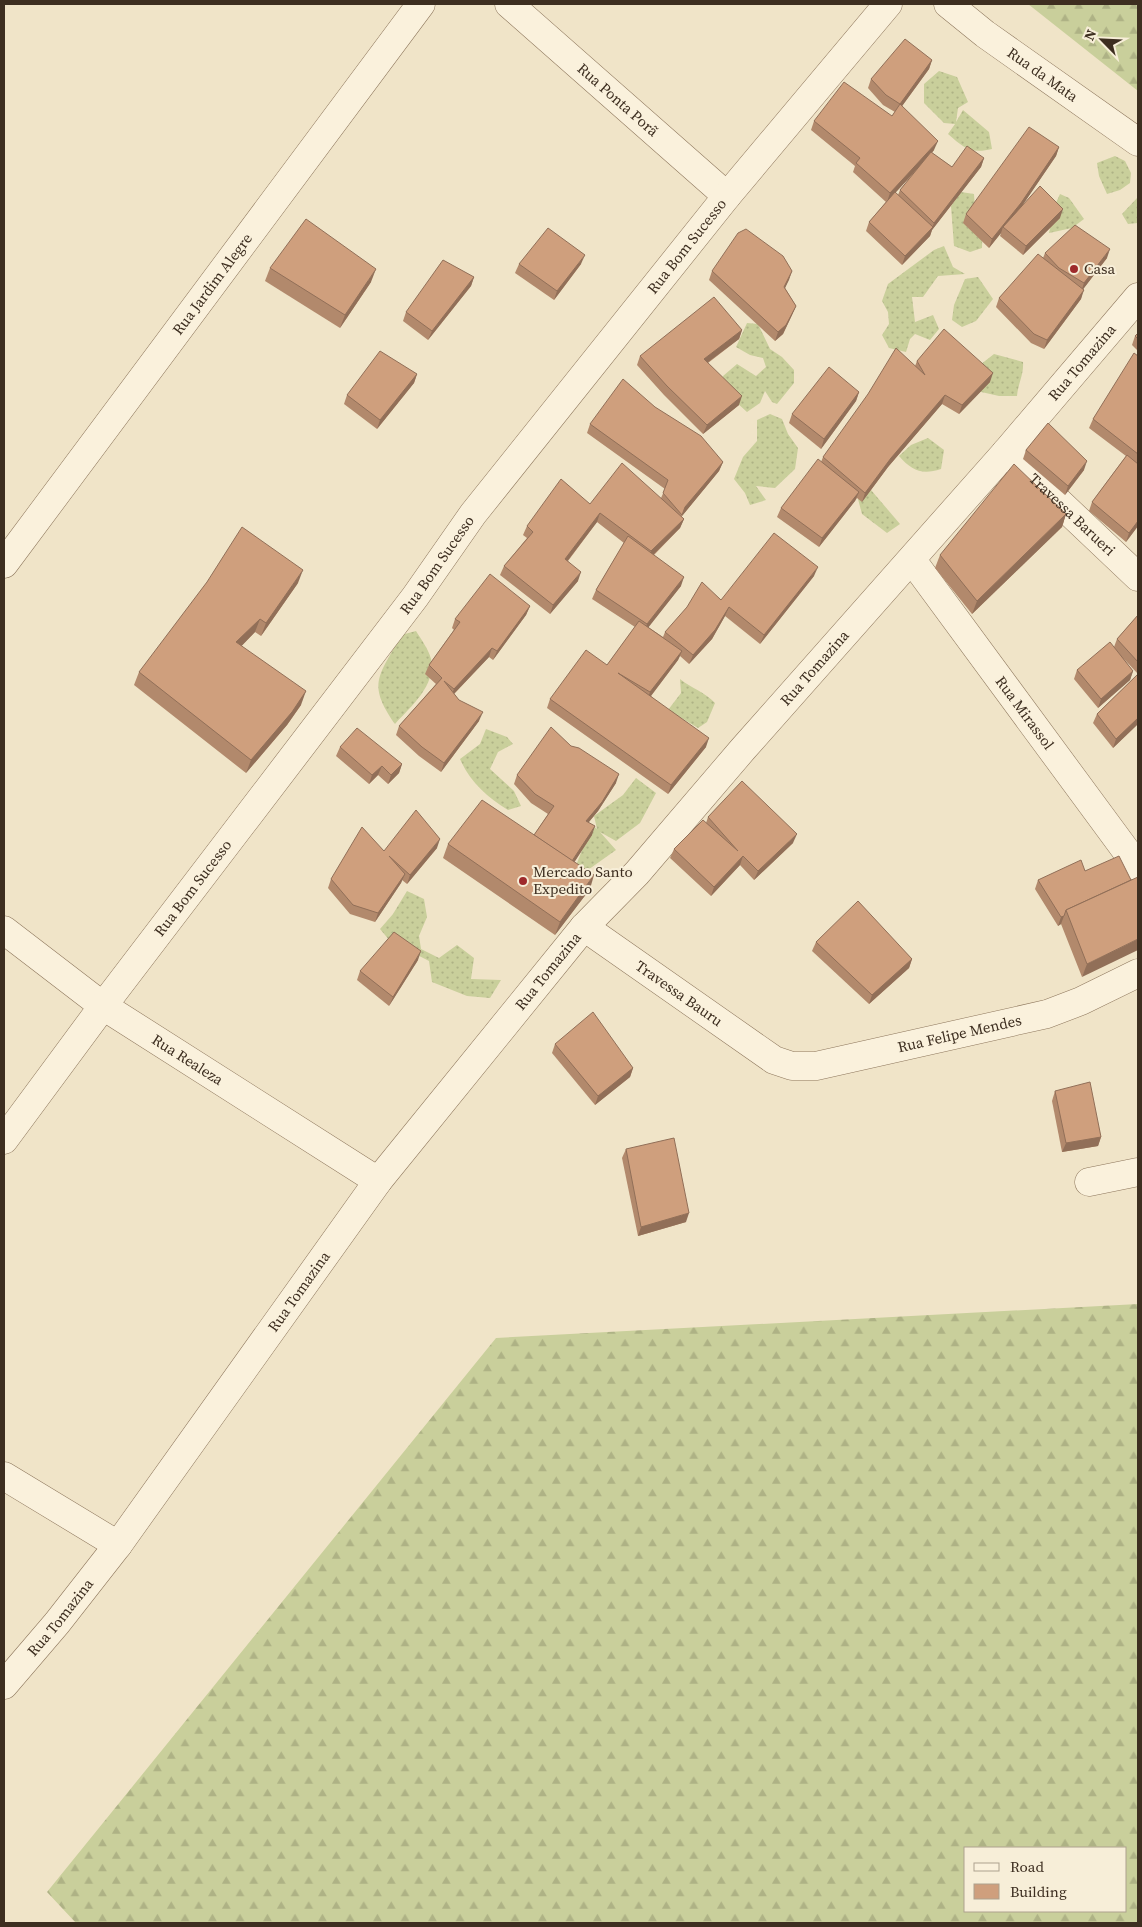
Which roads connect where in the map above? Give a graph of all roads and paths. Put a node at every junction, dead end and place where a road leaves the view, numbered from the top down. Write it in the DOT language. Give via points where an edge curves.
graph roads {
  1 [pos="421,4"];
  2 [pos="509,4"];
  3 [pos="888,4"];
  4 [pos="948,4"];
  5 [pos="1138,142"];
  6 [pos="727,196"];
  7 [pos="1138,297"];
  8 [pos="1006,452"];
  9 [pos="912,560"];
  10 [pos="4,564"];
  11 [pos="1138,577"];
  12 [pos="1138,867"];
  13 [pos="584,927"];
  14 [pos="4,930"];
  15 [pos="1138,972"];
  16 [pos="103,1006"];
  17 [pos="774,1060"];
  18 [pos="4,1140"];
  19 [pos="1138,1172"];
  20 [pos="378,1182"];
  21 [pos="1089,1182"];
  22 [pos="4,1476"];
  23 [pos="118,1545"];
  24 [pos="4,1685"];
  1 -- 10 [label="street, Rua Jardim Alegre"];
  2 -- 6 [label="street, Rua Ponta Porã"];
  3 -- 6 [label="street, Rua Bom Sucesso"];
  4 -- 5 [label="street, Rua da Mata" via="985,34"];
  6 -- 16 [label="street, Rua Bom Sucesso" via="473,514 415,597"];
  7 -- 8 [label="street, Rua Tomazina"];
  8 -- 9 [label="street, Rua Tomazina"];
  8 -- 11 [label="street, Travessa Barueri"];
  9 -- 12 [label="street, Rua Mirassol"];
  9 -- 13 [label="street, Rua Tomazina" via="638,872"];
  13 -- 17 [label="street, Travessa Bauru"];
  13 -- 20 [label="street, Rua Tomazina"];
  14 -- 16 [label="street, Rua Realeza"];
  15 -- 17 [label="street, Rua Felipe Mendes" via="1081,1001 1017,1022 816,1066 792,1066"];
  16 -- 18 [label="street, Rua Bom Sucesso"];
  16 -- 20 [label="street, Rua Realeza"];
  19 -- 21 [label="street"];
  20 -- 23 [label="street, Rua Tomazina"];
  22 -- 23 [label="street"];
  23 -- 24 [label="street, Rua Tomazina"];
}
